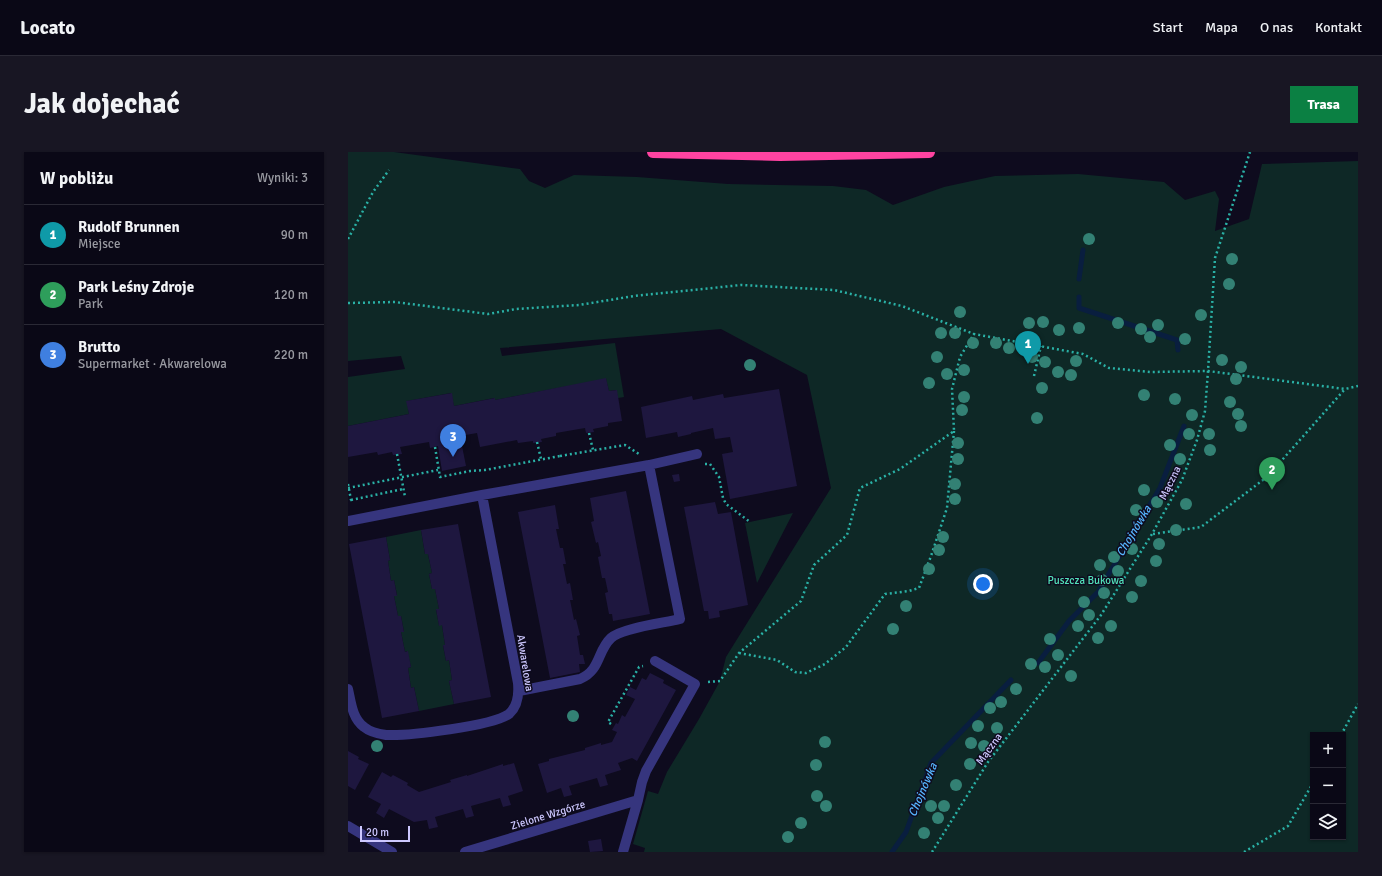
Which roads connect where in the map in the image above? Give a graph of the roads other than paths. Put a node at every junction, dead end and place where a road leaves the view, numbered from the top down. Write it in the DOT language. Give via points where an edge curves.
graph roads {
  1 [pos="653,152"];
  2 [pos="929,152"];
  3 [pos="697,454"];
  4 [pos="649,464"];
  5 [pos="482,494"];
  6 [pos="348,521"];
  7 [pos="654,661"];
  8 [pos="348,688"];
  9 [pos="519,691"];
  10 [pos="638,800"];
  11 [pos="348,826"];
  12 [pos="392,852"];
  13 [pos="465,852"];
  14 [pos="623,852"];
  1 -- 2 [label="highway"];
  3 -- 4 [label="street"];
  4 -- 5 [label="street"];
  4 -- 9 [label="street" via="680,619 617,634 607,644 594,668 580,679"];
  5 -- 6 [label="street"];
  5 -- 9 [label="street, Akwarelowa"];
  7 -- 10 [label="street" via="695,684 646,771"];
  8 -- 9 [label="street, Akwarelowa" via="352,708 359,723 373,732 386,735 426,733 495,720 510,713"];
  10 -- 13 [label="street, Zielone Wzgórze"];
  10 -- 14 [label="street"];
  11 -- 12 [label="street"];
}
